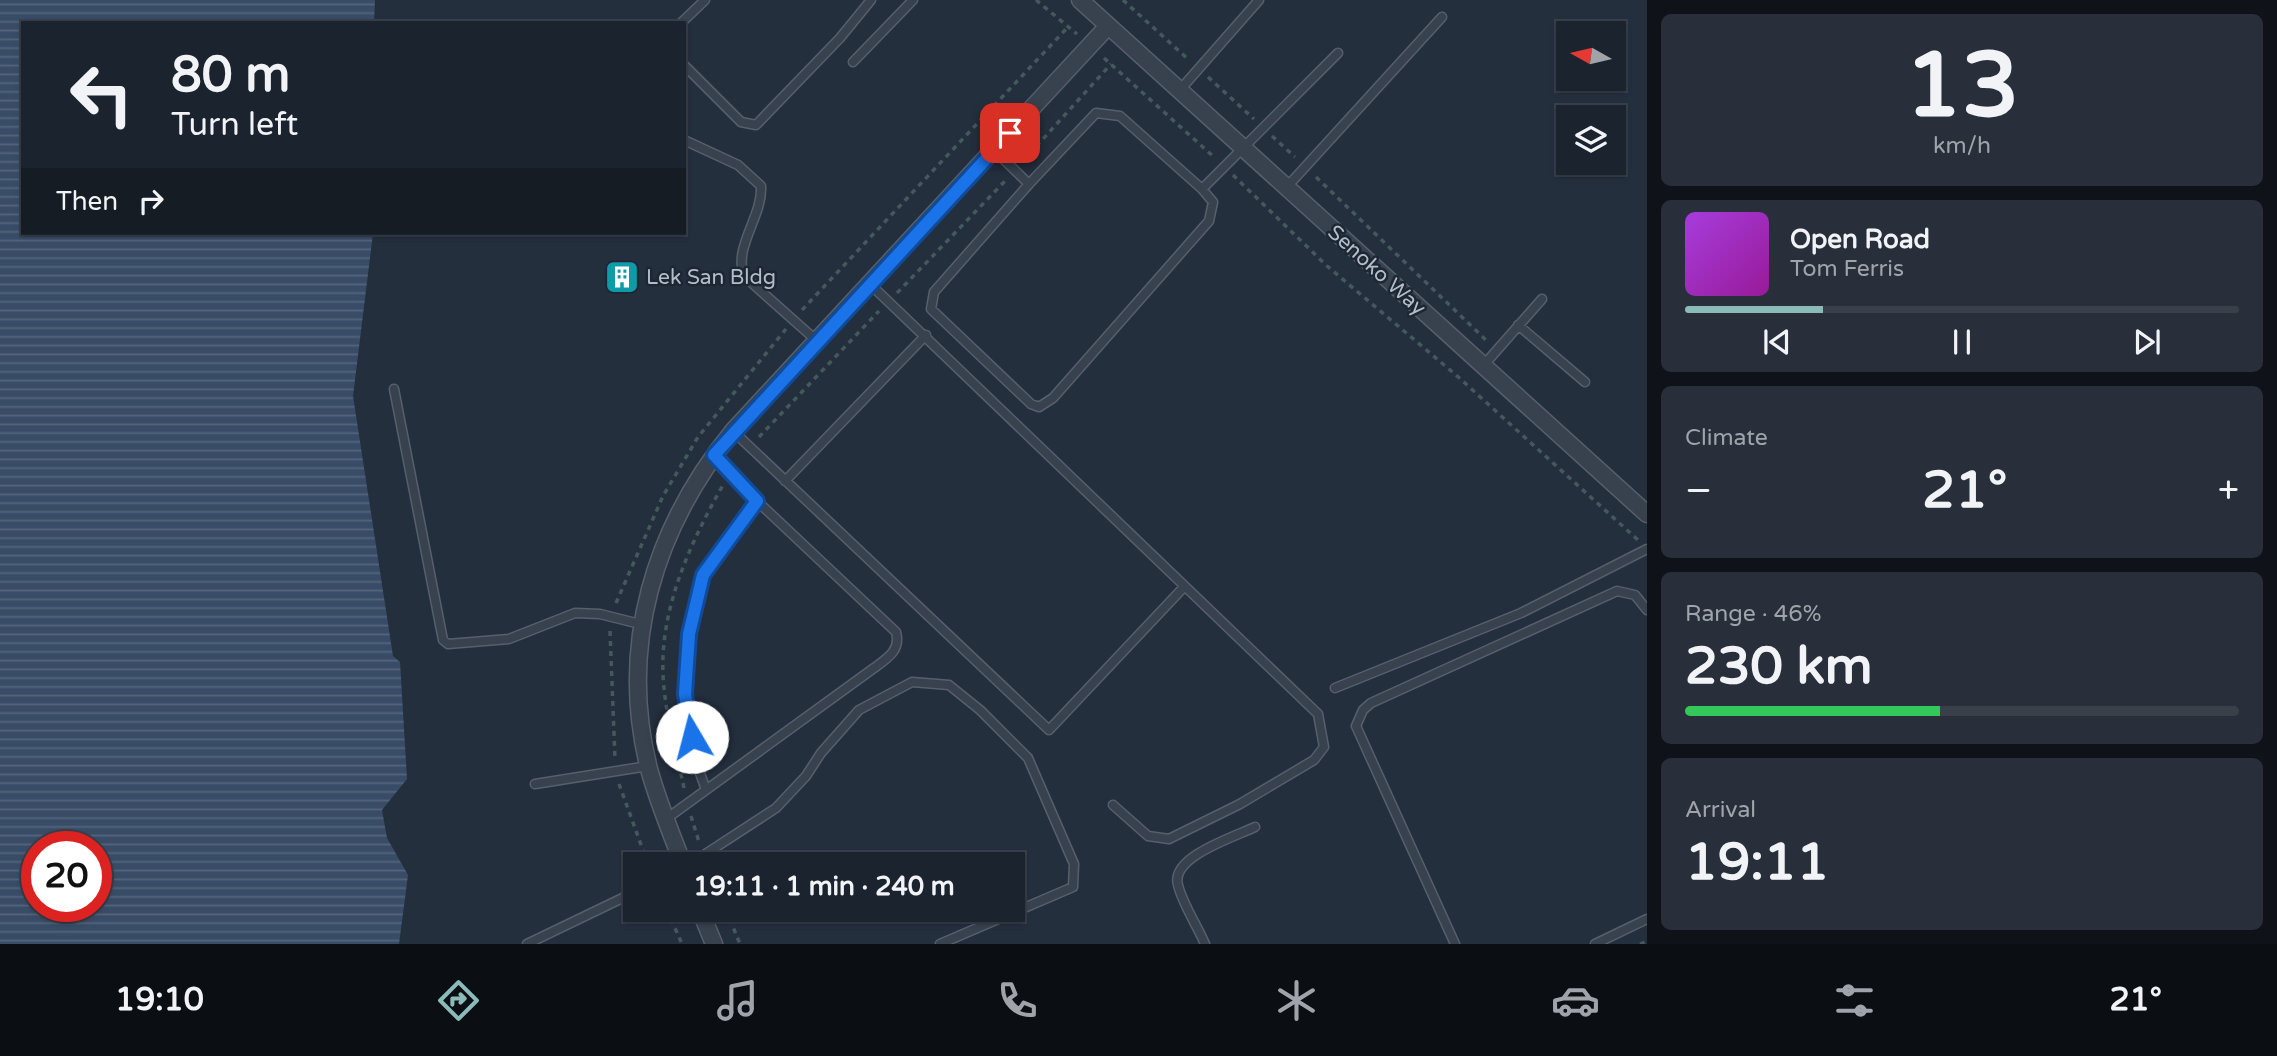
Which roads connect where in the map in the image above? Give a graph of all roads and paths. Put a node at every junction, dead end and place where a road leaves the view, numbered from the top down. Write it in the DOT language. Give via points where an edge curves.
graph roads {
  1 [pos="705,0"];
  2 [pos="871,0"];
  3 [pos="913,0"];
  4 [pos="1036,0"];
  5 [pos="1080,0"];
  6 [pos="1123,0"];
  7 [pos="1259,0"];
  8 [pos="1442,17"];
  9 [pos="683,21"];
  10 [pos="1108,26"];
  11 [pos="1090,45"];
  12 [pos="1338,53"];
  13 [pos="853,62"];
  14 [pos="686,67"];
  15 [pos="1198,69"];
  16 [pos="1179,91"];
  17 [pos="1263,128"];
  18 [pos="686,141"];
  19 [pos="1241,149"];
  20 [pos="993,150"];
  21 [pos="1224,166"];
  22 [pos="1306,167"];
  23 [pos="1029,184"];
  24 [pos="1202,189"];
  25 [pos="1285,189"];
  26 [pos="870,284"];
  27 [pos="1542,299"];
  28 [pos="1518,326"];
  29 [pos="926,335"];
  30 [pos="817,341"];
  31 [pos="1496,350"];
  32 [pos="1482,366"];
  33 [pos="1585,382"];
  34 [pos="394,389"];
  35 [pos="733,431"];
  36 [pos="714,455"];
  37 [pos="785,481"];
  38 [pos="757,501"];
  39 [pos="1647,514"];
  40 [pos="1647,549"];
  41 [pos="1183,588"];
  42 [pos="1647,610"];
  43 [pos="640,624"];
  44 [pos="1335,688"];
  45 [pos="648,766"];
  46 [pos="535,785"];
  47 [pos="706,790"];
  48 [pos="1113,805"];
  49 [pos="666,818"];
  50 [pos="1255,827"];
  51 [pos="679,852"];
  52 [pos="708,852"];
  53 [pos="623,898"];
  54 [pos="1025,908"];
  55 [pos="1647,919"];
  56 [pos="672,922"];
  57 [pos="705,922"];
  58 [pos="731,922"];
  59 [pos="991,922"];
  60 [pos="1647,941"];
  61 [pos="527,944"];
  62 [pos="682,944"];
  63 [pos="714,944"];
  64 [pos="740,944"];
  65 [pos="940,944"];
  66 [pos="1206,944"];
  67 [pos="1455,944"];
  68 [pos="1595,944"];
  69 [pos="1640,944"];
  1 -- 9 [label="lane"];
  2 -- 14 [label="lane" via="756,125 741,122"];
  3 -- 13 [label="lane"];
  4 -- 11 [label="path"];
  5 -- 10 [label="street, Senoko Way"];
  6 -- 15 [label="path"];
  7 -- 15 [label="lane"];
  8 -- 22 [label="lane"];
  10 -- 11 [label="street"];
  10 -- 16 [label="street, Senoko Way"];
  11 -- 20 [label="street"];
  11 -- 21 [label="path"];
  12 -- 17 [label="lane"];
  15 -- 16 [label="lane"];
  15 -- 17 [label="path"];
  16 -- 19 [label="street, Senoko Way"];
  17 -- 19 [label="lane"];
  17 -- 22 [label="path"];
  18 -- 30 [label="lane" via="738,165 761,186 762,200 740,261 744,276"];
  19 -- 21 [label="lane"];
  19 -- 25 [label="street, Senoko Way"];
  20 -- 23 [label="lane"];
  20 -- 26 [label="street"];
  21 -- 24 [label="lane"];
  21 -- 40 [label="path" via="1327,266"];
  22 -- 25 [label="lane"];
  22 -- 31 [label="path"];
  23 -- 24 [label="lane" via="1096,113 1102,112 1120,116"];
  23 -- 24 [label="lane" via="930,302 931,309 972,350 1039,407 1052,398 1209,221 1213,202"];
  25 -- 32 [label="street, Senoko Way"];
  26 -- 29 [label="lane"];
  26 -- 30 [label="street"];
  27 -- 28 [label="lane"];
  28 -- 31 [label="lane"];
  28 -- 33 [label="lane"];
  29 -- 37 [label="lane"];
  29 -- 41 [label="lane"];
  30 -- 35 [label="street"];
  31 -- 32 [label="lane"];
  32 -- 39 [label="street, Senoko Way"];
  34 -- 43 [label="lane" via="443,640 448,644 509,639 575,613"];
  35 -- 36 [label="street"];
  35 -- 37 [label="lane"];
  36 -- 38 [label="lane"];
  36 -- 43 [label="street" via="661,550"];
  37 -- 41 [label="lane" via="1049,730"];
  38 -- 47 [label="lane" via="703,575 689,634 685,694 695,759"];
  38 -- 47 [label="lane" via="878,614 898,640 892,655"];
  40 -- 44 [label="lane" via="1521,613"];
  41 -- 48 [label="lane" via="1318,715 1324,747 1314,760 1240,804 1169,839 1148,836"];
  42 -- 67 [label="lane" via="1636,595 1617,591 1371,703 1358,718 1356,726"];
  43 -- 45 [label="street" via="638,692"];
  45 -- 46 [label="lane"];
  45 -- 49 [label="street"];
  47 -- 49 [label="lane"];
  49 -- 51 [label="street"];
  50 -- 66 [label="lane" via="1185,860 1178,871 1177,883"];
  52 -- 54 [label="lane" via="776,808 859,710 912,682 949,685 1028,758 1074,864 1073,887"];
  53 -- 61 [label="lane"];
  55 -- 68 [label="lane"];
  56 -- 62 [label="path"];
  57 -- 63 [label="street"];
  58 -- 64 [label="path"];
  59 -- 65 [label="lane"];
  60 -- 69 [label="path"];
}
